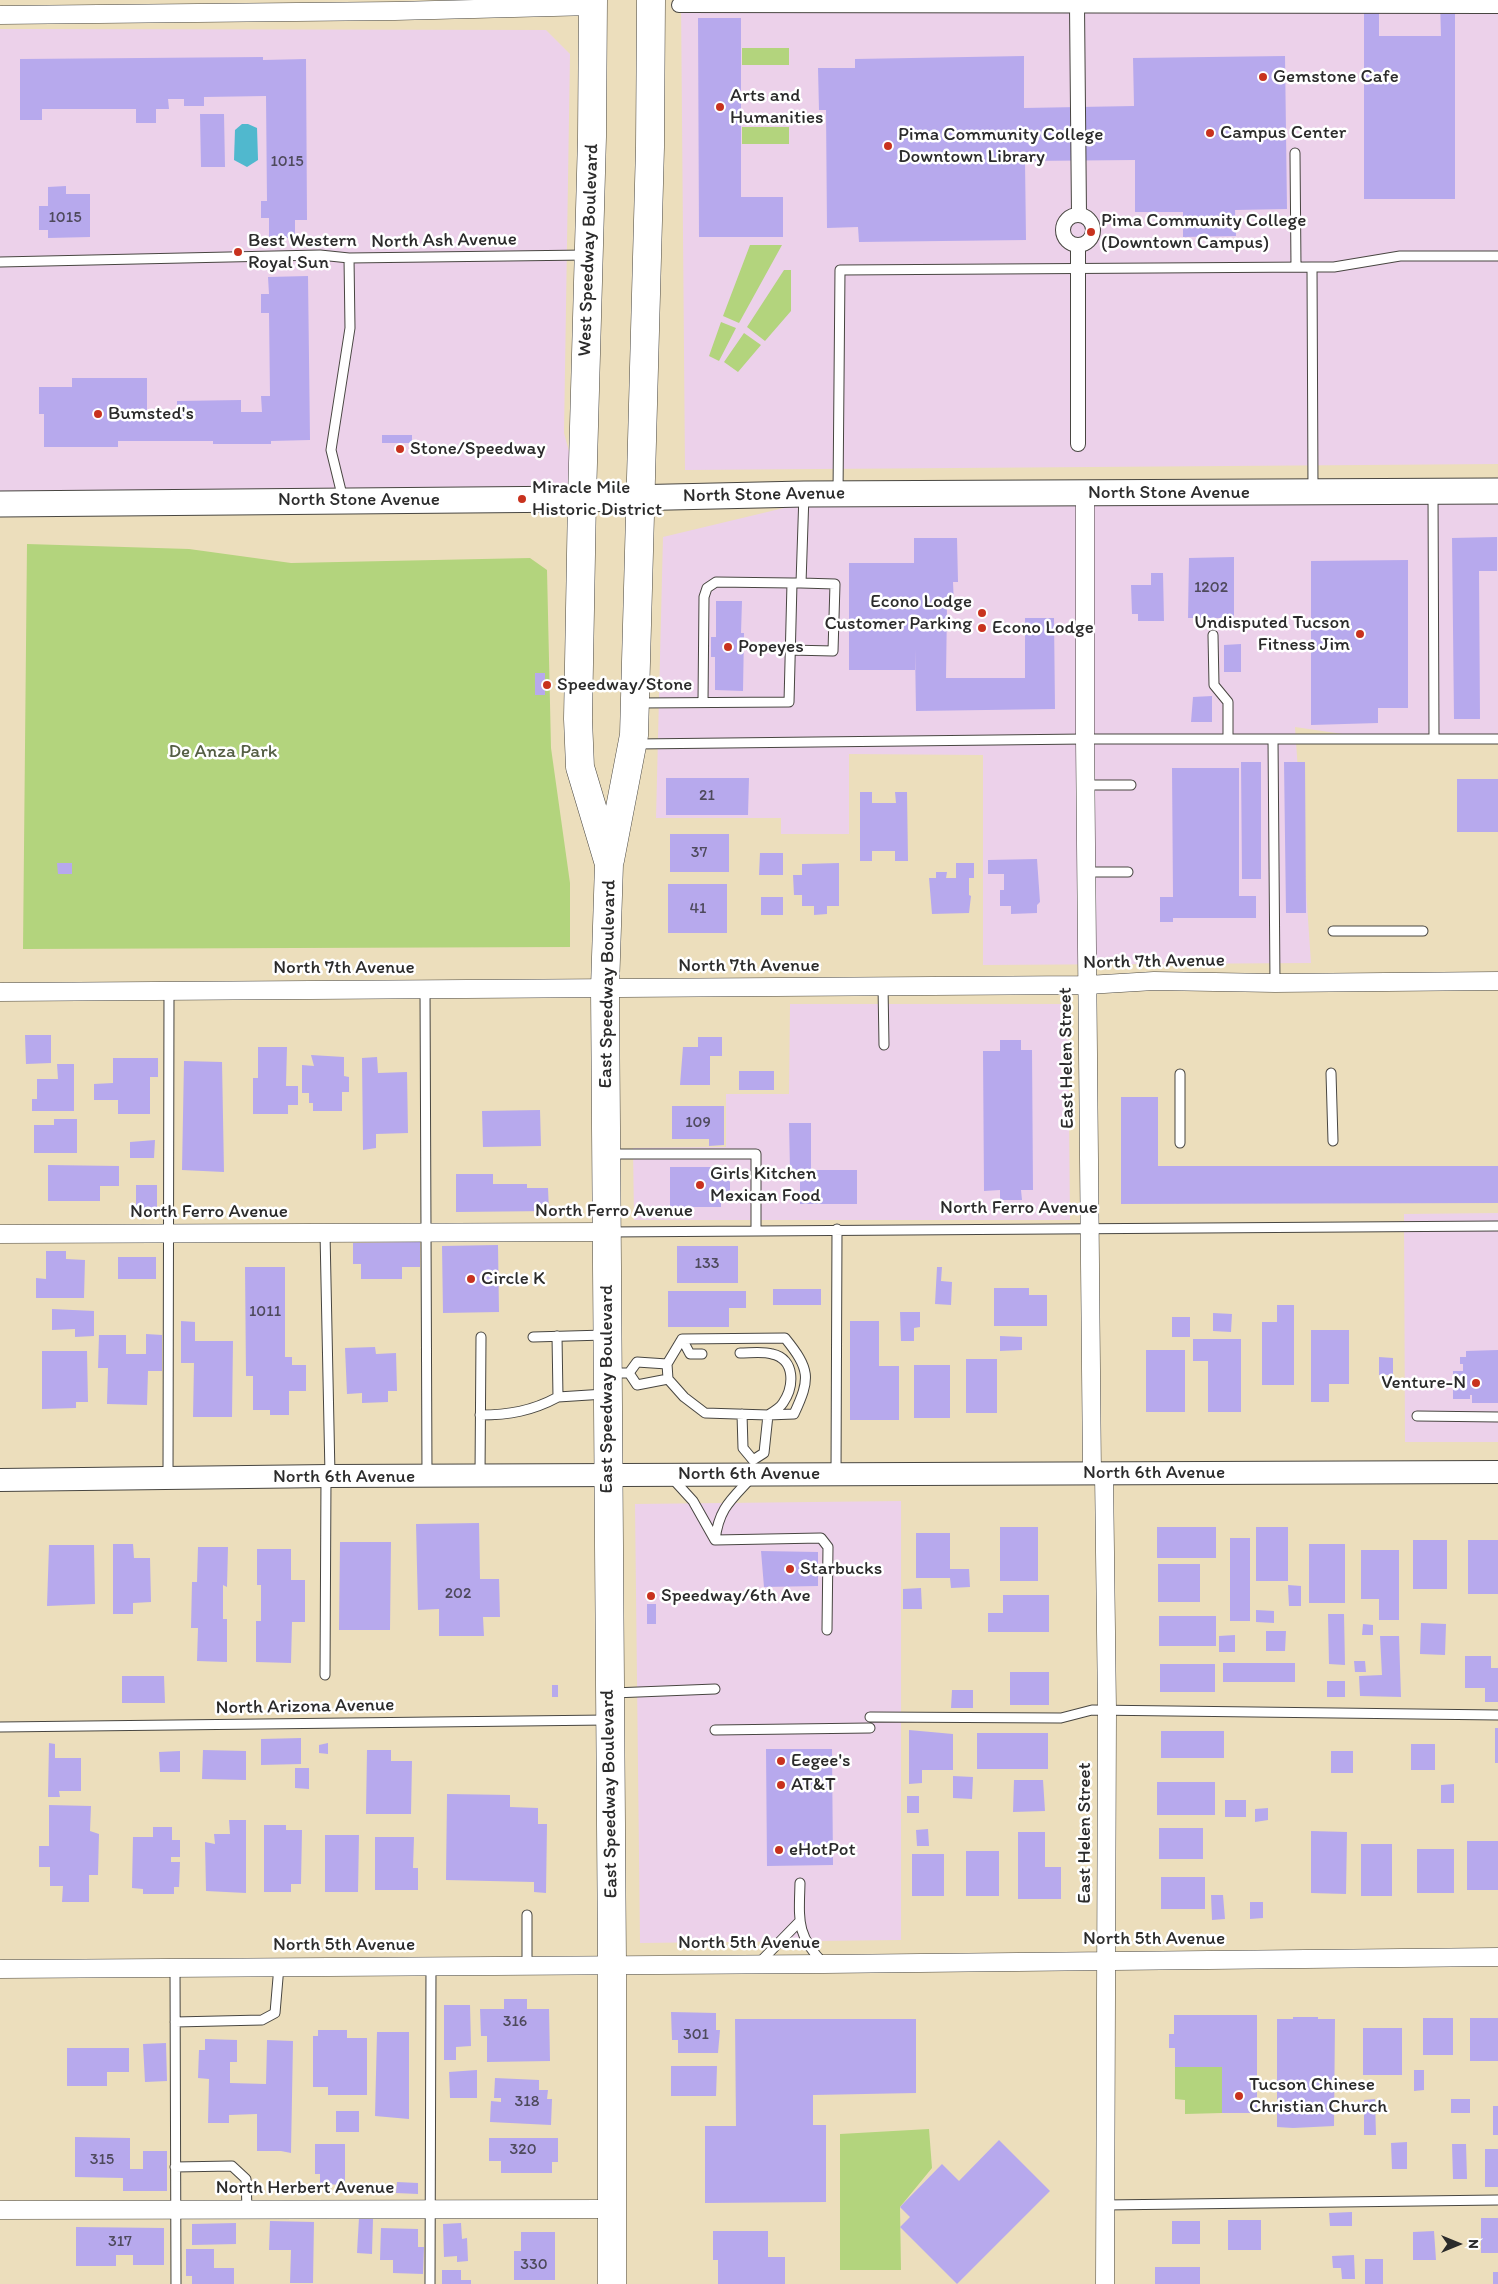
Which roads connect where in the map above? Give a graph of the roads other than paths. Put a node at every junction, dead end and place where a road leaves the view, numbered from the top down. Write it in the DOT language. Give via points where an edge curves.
graph roads {
  1 [pos="652,0"];
  2 [pos="593,3"];
  3 [pos="902,3"];
  4 [pos="680,5"];
  5 [pos="1077,6"];
  6 [pos="1498,6"];
  7 [pos="0,15"];
  8 [pos="1295,154"];
  9 [pos="1078,215"];
  10 [pos="1078,246"];
  11 [pos="589,255"];
  12 [pos="1498,256"];
  13 [pos="349,258"];
  14 [pos="0,262"];
  15 [pos="1296,268"];
  16 [pos="1312,268"];
  17 [pos="1078,269"];
  18 [pos="1078,444"];
  19 [pos="1433,491"];
  20 [pos="1498,491"];
  21 [pos="1313,492"];
  22 [pos="1085,493"];
  23 [pos="804,494"];
  24 [pos="838,495"];
  25 [pos="641,497"];
  26 [pos="582,499"];
  27 [pos="343,500"];
  28 [pos="0,504"];
  29 [pos="797,583"];
  30 [pos="1213,635"];
  31 [pos="790,650"];
  32 [pos="636,702"];
  33 [pos="703,702"];
  34 [pos="1085,739"];
  35 [pos="1228,739"];
  36 [pos="1273,739"];
  37 [pos="1434,739"];
  38 [pos="1498,739"];
  39 [pos="633,744"];
  40 [pos="1086,785"];
  41 [pos="1131,785"];
  42 [pos="609,864"];
  43 [pos="1086,872"];
  44 [pos="1128,872"];
  45 [pos="1423,930"];
  46 [pos="1333,931"];
  47 [pos="1498,981"];
  48 [pos="1275,983"];
  49 [pos="1087,984"];
  50 [pos="883,986"];
  51 [pos="605,988"];
  52 [pos="425,989"];
  53 [pos="169,990"];
  54 [pos="0,992"];
  55 [pos="884,1045"];
  56 [pos="1332,1073"];
  57 [pos="1180,1074"];
  58 [pos="1333,1141"];
  59 [pos="1180,1143"];
  60 [pos="606,1154"];
  61 [pos="1498,1226"];
  62 [pos="837,1229"];
  63 [pos="1089,1229"];
  64 [pos="756,1230"];
  65 [pos="427,1232"];
  66 [pos="607,1232"];
  67 [pos="325,1233"];
  68 [pos="0,1234"];
  69 [pos="170,1234"];
  70 [pos="607,1335"];
  71 [pos="557,1336"];
  72 [pos="481,1337"];
  73 [pos="533,1337"];
  74 [pos="682,1339"];
  75 [pos="740,1353"];
  76 [pos="702,1354"];
  77 [pos="667,1364"];
  78 [pos="668,1379"];
  79 [pos="614,1380"];
  80 [pos="558,1397"];
  81 [pos="742,1414"];
  82 [pos="480,1415"];
  83 [pos="768,1415"];
  84 [pos="1417,1416"];
  85 [pos="1498,1418"];
  86 [pos="754,1467"];
  87 [pos="1498,1472"];
  88 [pos="1098,1473"];
  89 [pos="668,1474"];
  90 [pos="836,1474"];
  91 [pos="328,1476"];
  92 [pos="426,1476"];
  93 [pos="480,1476"];
  94 [pos="609,1476"];
  95 [pos="168,1479"];
  96 [pos="0,1480"];
  97 [pos="715,1540"];
  98 [pos="827,1630"];
  99 [pos="324,1675"];
  100 [pos="715,1689"];
  101 [pos="609,1693"];
  102 [pos="1106,1710"];
  103 [pos="1498,1714"];
  104 [pos="870,1716"];
  105 [pos="610,1720"];
  106 [pos="0,1727"];
  107 [pos="870,1728"];
  108 [pos="715,1730"];
  109 [pos="800,1883"];
  110 [pos="527,1915"];
  111 [pos="799,1922"];
  112 [pos="1498,1957"];
  113 [pos="1105,1961"];
  114 [pos="612,1964"];
  115 [pos="758,1964"];
  116 [pos="824,1964"];
  117 [pos="527,1965"];
  118 [pos="279,1966"];
  119 [pos="431,1966"];
  120 [pos="176,1967"];
  121 [pos="0,1969"];
  122 [pos="175,2022"];
  123 [pos="175,2167"];
  124 [pos="1498,2200"];
  125 [pos="1105,2205"];
  126 [pos="247,2209"];
  127 [pos="430,2209"];
  128 [pos="611,2209"];
  129 [pos="0,2210"];
  130 [pos="175,2210"];
  131 [pos="176,2284"];
  132 [pos="430,2284"];
  133 [pos="612,2284"];
  134 [pos="1105,2284"];
  1 -- 25 [label="main road"];
  2 -- 7 [label="street" via="395,11"];
  2 -- 11 [label="main road, West Speedway Boulevard"];
  3 -- 4 [label="street"];
  3 -- 5 [label="street"];
  5 -- 6 [label="street"];
  5 -- 9 [label="street"];
  8 -- 15 [label="lane"];
  9 -- 10 [label="street" via="1088,219 1093,228 1088,242"];
  9 -- 10 [label="street" via="1066,221 1062,230 1066,240"];
  10 -- 17 [label="street"];
  11 -- 13 [label="lane, North Ash Avenue"];
  11 -- 26 [label="main road, West Speedway Boulevard"];
  12 -- 16 [label="lane" via="1400,256"];
  13 -- 14 [label="lane, North Ash Avenue" via="320,255"];
  13 -- 27 [label="lane" via="350,328 331,450"];
  15 -- 16 [label="lane"];
  15 -- 17 [label="lane"];
  16 -- 21 [label="lane"];
  17 -- 18 [label="street"];
  17 -- 24 [label="lane" via="840,270"];
  19 -- 20 [label="main road, North Stone Avenue"];
  19 -- 21 [label="main road, North Stone Avenue"];
  19 -- 37 [label="lane"];
  21 -- 22 [label="main road, North Stone Avenue"];
  22 -- 24 [label="main road, North Stone Avenue"];
  22 -- 34 [label="street, East Helen Street"];
  23 -- 24 [label="main road, North Stone Avenue"];
  23 -- 25 [label="main road, North Stone Avenue"];
  23 -- 29 [label="lane"];
  25 -- 26 [label="main road, North Stone Avenue"];
  25 -- 32 [label="main road"];
  26 -- 27 [label="main road, North Stone Avenue"];
  26 -- 42 [label="main road, East Speedway Boulevard" via="580,767"];
  27 -- 28 [label="main road, North Stone Avenue"];
  29 -- 31 [label="lane"];
  29 -- 31 [label="lane" via="834,584 833,651"];
  29 -- 33 [label="lane" via="716,582 707,588 704,597"];
  30 -- 35 [label="lane" via="1214,685 1228,702"];
  31 -- 33 [label="lane" via="789,702"];
  32 -- 33 [label="lane"];
  32 -- 39 [label="main road"];
  34 -- 35 [label="lane"];
  34 -- 39 [label="lane"];
  34 -- 40 [label="street, East Helen Street"];
  35 -- 36 [label="lane"];
  36 -- 37 [label="lane"];
  36 -- 48 [label="lane"];
  37 -- 38 [label="lane"];
  39 -- 42 [label="main road"];
  40 -- 41 [label="lane"];
  40 -- 43 [label="street, East Helen Street"];
  42 -- 51 [label="main road, East Speedway Boulevard"];
  43 -- 44 [label="lane"];
  43 -- 49 [label="street, East Helen Street"];
  45 -- 46 [label="lane"];
  47 -- 48 [label="street, North 7th Avenue"];
  48 -- 49 [label="street, North 7th Avenue" via="1154,981"];
  49 -- 50 [label="street, North 7th Avenue"];
  49 -- 63 [label="street, East Helen Street"];
  50 -- 51 [label="street, North 7th Avenue"];
  50 -- 55 [label="lane"];
  51 -- 52 [label="street, North 7th Avenue"];
  51 -- 60 [label="main road, East Speedway Boulevard"];
  52 -- 53 [label="street, North 7th Avenue"];
  52 -- 65 [label="lane"];
  53 -- 54 [label="street, North 7th Avenue"];
  53 -- 69 [label="lane"];
  56 -- 58 [label="lane"];
  57 -- 59 [label="lane"];
  60 -- 64 [label="lane" via="756,1154"];
  60 -- 66 [label="main road, East Speedway Boulevard"];
  61 -- 63 [label="lane, North Ferro Avenue"];
  62 -- 63 [label="lane, North Ferro Avenue"];
  62 -- 64 [label="lane, North Ferro Avenue"];
  62 -- 90 [label="lane"];
  63 -- 88 [label="street, East Helen Street"];
  64 -- 66 [label="lane, North Ferro Avenue"];
  65 -- 66 [label="street, North Ferro Avenue"];
  65 -- 67 [label="street, North Ferro Avenue"];
  65 -- 92 [label="lane"];
  66 -- 70 [label="main road, East Speedway Boulevard"];
  67 -- 69 [label="street, North Ferro Avenue"];
  67 -- 91 [label="lane"];
  68 -- 69 [label="street, North Ferro Avenue"];
  69 -- 95 [label="lane"];
  70 -- 71 [label="lane"];
  70 -- 79 [label="main road, East Speedway Boulevard"];
  71 -- 73 [label="lane"];
  71 -- 80 [label="lane"];
  72 -- 82 [label="lane"];
  74 -- 76 [label="lane" via="690,1354"];
  74 -- 77 [label="lane"];
  74 -- 83 [label="lane" via="785,1338 802,1359 806,1374 805,1390 794,1414"];
  75 -- 83 [label="lane" via="774,1354 785,1361 792,1373 791,1386 783,1404"];
  77 -- 78 [label="lane"];
  77 -- 79 [label="lane" via="637,1362"];
  78 -- 79 [label="lane" via="636,1385"];
  78 -- 81 [label="lane" via="705,1413"];
  79 -- 80 [label="lane"];
  79 -- 94 [label="main road, East Speedway Boulevard"];
  80 -- 82 [label="lane" via="529,1411"];
  81 -- 83 [label="lane"];
  81 -- 86 [label="lane" via="743,1448"];
  82 -- 93 [label="lane"];
  83 -- 86 [label="lane" via="764,1453"];
  84 -- 85 [label="lane"];
  86 -- 89 [label="street, North 6th Avenue"];
  86 -- 90 [label="street, North 6th Avenue"];
  86 -- 97 [label="lane" via="724,1508"];
  87 -- 88 [label="street, North 6th Avenue"];
  88 -- 90 [label="street, North 6th Avenue"];
  88 -- 102 [label="street, East Helen Street"];
  89 -- 94 [label="street, North 6th Avenue"];
  89 -- 97 [label="lane" via="693,1501"];
  91 -- 92 [label="street, North 6th Avenue"];
  91 -- 95 [label="street, North 6th Avenue"];
  91 -- 99 [label="lane"];
  92 -- 93 [label="street, North 6th Avenue"];
  93 -- 94 [label="street, North 6th Avenue"];
  94 -- 101 [label="main road, East Speedway Boulevard"];
  95 -- 96 [label="street, North 6th Avenue"];
  97 -- 98 [label="lane" via="822,1538 828,1547"];
  100 -- 101 [label="lane"];
  101 -- 105 [label="main road, East Speedway Boulevard"];
  102 -- 103 [label="lane"];
  102 -- 104 [label="lane" via="1061,1718"];
  102 -- 113 [label="street, East Helen Street"];
  105 -- 106 [label="lane, North Arizona Avenue"];
  105 -- 114 [label="main road, East Speedway Boulevard"];
  107 -- 108 [label="lane"];
  109 -- 111 [label="lane"];
  110 -- 117 [label="lane"];
  111 -- 115 [label="lane"];
  111 -- 116 [label="lane" via="812,1952"];
  112 -- 113 [label="street, North 5th Avenue"];
  113 -- 116 [label="street, North 5th Avenue"];
  113 -- 125 [label="street, East Helen Street"];
  114 -- 115 [label="street, North 5th Avenue"];
  114 -- 117 [label="street, North 5th Avenue"];
  114 -- 128 [label="main road, East Speedway Boulevard"];
  115 -- 116 [label="street, North 5th Avenue"];
  117 -- 119 [label="street, North 5th Avenue"];
  118 -- 119 [label="street, North 5th Avenue"];
  118 -- 120 [label="street, North 5th Avenue"];
  118 -- 122 [label="lane" via="275,2013 262,2020"];
  119 -- 127 [label="lane"];
  120 -- 121 [label="street, North 5th Avenue"];
  120 -- 122 [label="lane"];
  122 -- 123 [label="lane"];
  123 -- 126 [label="lane" via="232,2166 246,2179"];
  123 -- 130 [label="lane"];
  124 -- 125 [label="lane"];
  125 -- 134 [label="street, East Helen Street"];
  126 -- 127 [label="street, North Herbert Avenue"];
  126 -- 130 [label="street, North Herbert Avenue"];
  127 -- 128 [label="street, North Herbert Avenue"];
  127 -- 132 [label="lane"];
  128 -- 133 [label="main road, East Speedway Boulevard"];
  129 -- 130 [label="street, North Herbert Avenue"];
  130 -- 131 [label="lane"];
}
